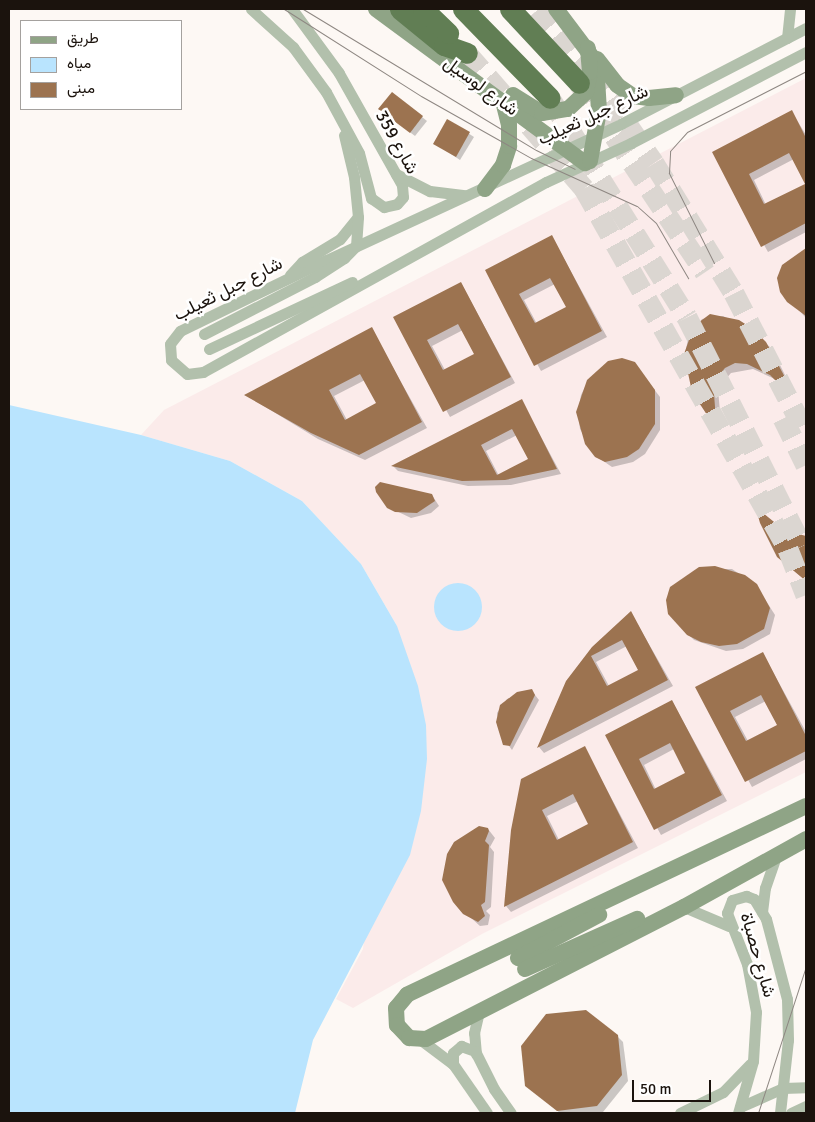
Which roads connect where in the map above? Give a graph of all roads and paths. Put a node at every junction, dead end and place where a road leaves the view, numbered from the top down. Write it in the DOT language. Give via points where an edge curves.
graph roads {
  1 [pos="251,9"];
  2 [pos="292,9"];
  3 [pos="376,9"];
  4 [pos="400,9"];
  5 [pos="423,9"];
  6 [pos="463,9"];
  7 [pos="510,9"];
  8 [pos="556,9"];
  9 [pos="790,9"];
  10 [pos="806,28"];
  11 [pos="408,32"];
  12 [pos="787,38"];
  13 [pos="588,48"];
  14 [pos="806,52"];
  15 [pos="579,84"];
  16 [pos="676,95"];
  17 [pos="550,98"];
  18 [pos="503,102"];
  19 [pos="340,119"];
  20 [pos="594,136"];
  21 [pos="565,148"];
  22 [pos="588,162"];
  23 [pos="393,172"];
  24 [pos="478,192"];
  25 [pos="358,217"];
  26 [pos="448,237"];
  27 [pos="356,246"];
  28 [pos="289,278"];
  29 [pos="204,334"];
  30 [pos="209,349"];
  31 [pos="806,806"];
  32 [pos="744,838"];
  33 [pos="806,839"];
  34 [pos="776,856"];
  35 [pos="750,868"];
  36 [pos="684,906"];
  37 [pos="762,912"];
  38 [pos="729,926"];
  39 [pos="479,1012"];
  40 [pos="420,1040"];
  41 [pos="476,1054"];
  42 [pos="753,1061"];
  43 [pos="453,1064"];
  44 [pos="783,1088"];
  45 [pos="806,1088"];
  46 [pos="806,1106"];
  47 [pos="739,1110"];
  48 [pos="698,1111"];
  49 [pos="487,1113"];
  50 [pos="511,1113"];
  51 [pos="680,1113"];
  52 [pos="780,1113"];
  53 [pos="792,1113"];
  1 -- 19 [label="street, شارع 359" via="293,47 318,80"];
  2 -- 23 [label="street, شارع 359" via="339,73"];
  3 -- 11 [label="street, شارع لوسيل"];
  4 -- 5 [label="highway" via="444,45 467,53"];
  6 -- 17 [label="highway, شارع لوسيل"];
  7 -- 15 [label="highway"];
  8 -- 13 [label="street"];
  9 -- 12 [label="street"];
  10 -- 12 [label="street, شارع جبل ثعيلب"];
  11 -- 13 [label="street" via="482,73 533,110 542,112 568,108 586,92 590,72"];
  11 -- 18 [label="street, شارع لوسيل"];
  12 -- 16 [label="street, شارع جبل ثعيلب"];
  13 -- 16 [label="street" via="625,91 649,98"];
  13 -- 20 [label="street" via="596,62 599,82 599,111"];
  14 -- 22 [label="street, شارع جبل ثعيلب"];
  16 -- 20 [label="street, شارع جبل ثعيلب"];
  18 -- 21 [label="street, شارع لوسيل"];
  18 -- 24 [label="street" via="509,125 509,146 504,165"];
  19 -- 23 [label="street, شارع 359" via="359,153 371,198 380,205 390,206 403,196 402,185"];
  19 -- 25 [label="street" via="354,177"];
  20 -- 21 [label="street, شارع جبل ثعيلب"];
  20 -- 22 [label="street"];
  21 -- 22 [label="street, شارع لوسيل"];
  21 -- 24 [label="street, شارع جبل ثعيلب"];
  22 -- 26 [label="street, شارع جبل ثعيلب"];
  23 -- 24 [label="street" via="430,191"];
  24 -- 27 [label="street, شارع جبل ثعيلب"];
  25 -- 27 [label="street"];
  25 -- 28 [label="street" via="340,240 302,262"];
  26 -- 28 [label="street, شارع جبل ثعيلب" via="203,372 187,374 174,364 169,349 172,339 180,331"];
  26 -- 30 [label="street"];
  27 -- 28 [label="street, شارع جبل ثعيلب"];
  27 -- 29 [label="street" via="322,272"];
  31 -- 32 [label="street"];
  32 -- 35 [label="street" via="521,964"];
  32 -- 40 [label="street" via="407,995 396,1008 397,1026 404,1035"];
  33 -- 34 [label="street"];
  34 -- 35 [label="street"];
  34 -- 37 [label="street" via="765,888"];
  35 -- 36 [label="street"];
  36 -- 38 [label="street"];
  36 -- 39 [label="street"];
  37 -- 38 [label="street, شارع حصباة" via="754,900 739,896 729,906"];
  37 -- 44 [label="street, شارع حصباة" via="777,952 787,999 788,1040"];
  38 -- 42 [label="street, شارع حصباة" via="747,964 753,988 756,1012"];
  39 -- 40 [label="street"];
  39 -- 41 [label="street" via="474,1033"];
  40 -- 43 [label="street"];
  41 -- 43 [label="street" via="472,1048 461,1046 453,1053"];
  41 -- 50 [label="street"];
  42 -- 47 [label="street, شارع حصباة"];
  42 -- 48 [label="street" via="731,1085"];
  43 -- 49 [label="street"];
  44 -- 45 [label="street"];
  44 -- 47 [label="street"];
  44 -- 52 [label="street, شارع حصباة"];
  46 -- 53 [label="street"];
  48 -- 51 [label="street"];
}
